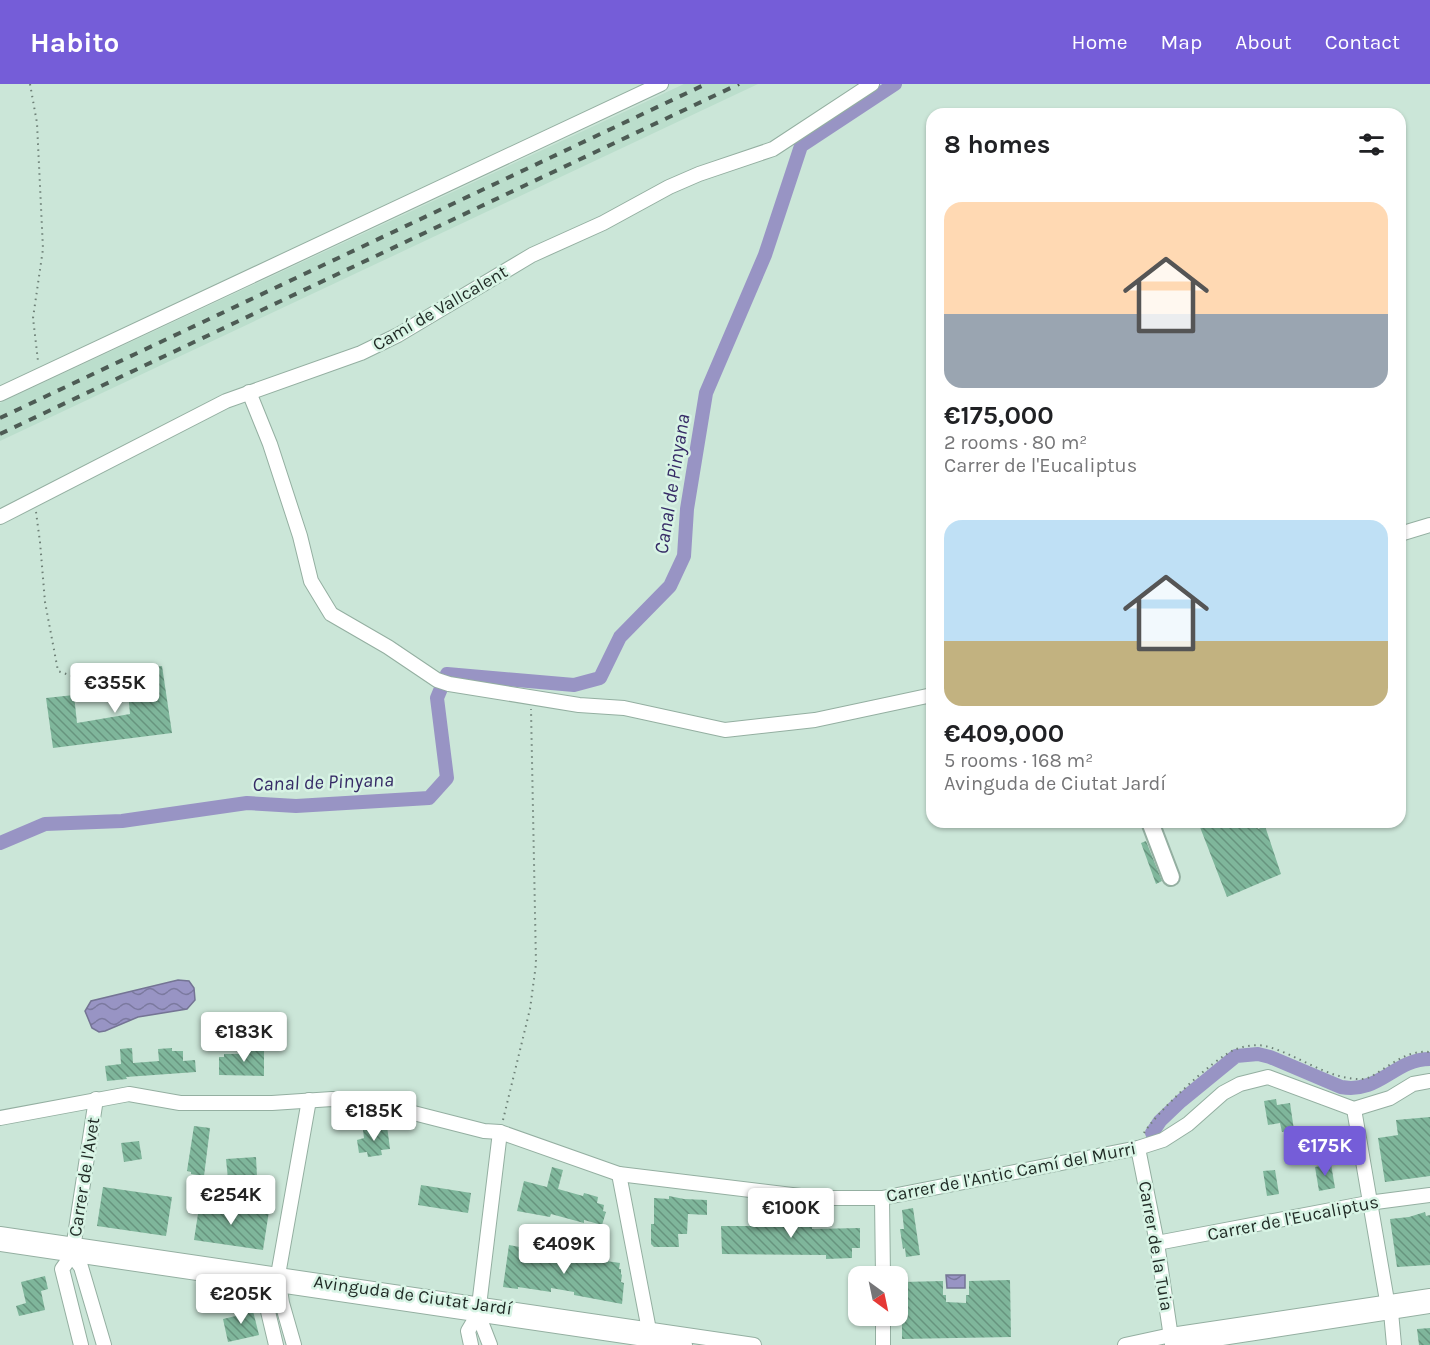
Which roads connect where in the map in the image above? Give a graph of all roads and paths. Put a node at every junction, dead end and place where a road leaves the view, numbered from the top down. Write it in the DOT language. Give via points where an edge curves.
graph roads {
  1 [pos="30,84"];
  2 [pos="661,84"];
  3 [pos="872,84"];
  4 [pos="40,376"];
  5 [pos="249,392"];
  6 [pos="0,394"];
  7 [pos="34,500"];
  8 [pos="0,516"];
  9 [pos="1430,525"];
  10 [pos="1406,532"];
  11 [pos="110,690"];
  12 [pos="926,695"];
  13 [pos="531,697"];
  14 [pos="1152,828"];
  15 [pos="1171,877"];
  16 [pos="1430,1081"];
  17 [pos="96,1099"];
  18 [pos="309,1100"];
  19 [pos="1354,1109"];
  20 [pos="0,1118"];
  21 [pos="500,1132"];
  22 [pos="1138,1148"];
  23 [pos="619,1174"];
  24 [pos="1430,1194"];
  25 [pos="882,1198"];
  26 [pos="1368,1203"];
  27 [pos="0,1234"];
  28 [pos="0,1244"];
  29 [pos="1157,1244"];
  30 [pos="73,1250"];
  31 [pos="883,1266"];
  32 [pos="278,1280"];
  33 [pos="1430,1296"];
  34 [pos="1430,1306"];
  35 [pos="1389,1307"];
  36 [pos="478,1309"];
  37 [pos="883,1326"];
  38 [pos="652,1338"];
  39 [pos="1173,1342"];
  40 [pos="81,1345"];
  41 [pos="104,1345"];
  42 [pos="276,1345"];
  43 [pos="294,1345"];
  44 [pos="471,1345"];
  45 [pos="490,1345"];
  46 [pos="685,1345"];
  47 [pos="754,1345"];
  48 [pos="883,1345"];
  49 [pos="1125,1345"];
  50 [pos="1394,1345"];
  1 -- 4 [label="path" via="37,123 43,249 33,318"];
  2 -- 4 [label="street"];
  3 -- 5 [label="street, Camí de Vallcalent" via="772,149 669,187 532,255 398,335"];
  4 -- 6 [label="street"];
  5 -- 7 [label="street, Camí de Vallcalent"];
  5 -- 13 [label="street" via="297,525 311,580 331,614 443,682"];
  7 -- 8 [label="street, Camí de Vallcalent"];
  7 -- 11 [label="path" via="45,602 58,671"];
  9 -- 10 [label="street"];
  12 -- 13 [label="street" via="815,720 725,730 624,708"];
  13 -- 21 [label="path" via="536,964 530,1009"];
  14 -- 15 [label="street"];
  16 -- 19 [label="street" via="1413,1084 1390,1098"];
  17 -- 18 [label="street, Carrer de l'Antic Camí del Murri" via="129,1094 180,1103"];
  17 -- 20 [label="street, Carrer de l'Antic Camí del Murri"];
  17 -- 30 [label="street, Carrer de l'Avet"];
  18 -- 21 [label="street, Carrer de l'Antic Camí del Murri" via="387,1106"];
  18 -- 32 [label="street"];
  19 -- 22 [label="street, Carrer de l'Antic Camí del Murri" via="1268,1077 1223,1093 1188,1124 1162,1140"];
  19 -- 26 [label="street"];
  21 -- 23 [label="street, Carrer de l'Antic Camí del Murri"];
  21 -- 36 [label="street"];
  22 -- 25 [label="street, Carrer de l'Antic Camí del Murri"];
  22 -- 29 [label="street, Carrer de la Tuia"];
  23 -- 25 [label="street, Carrer de l'Antic Camí del Murri" via="817,1198"];
  23 -- 38 [label="street"];
  24 -- 26 [label="street, Carrer de l'Eucaliptus"];
  25 -- 31 [label="street"];
  26 -- 29 [label="street, Carrer de l'Eucaliptus"];
  26 -- 35 [label="street"];
  27 -- 30 [label="street, Avinguda de Ciutat Jardí"];
  28 -- 30 [label="street, Avinguda de Ciutat Jardí"];
  29 -- 39 [label="street, Carrer de la Tuia"];
  30 -- 32 [label="street, Avinguda de Ciutat Jardí"];
  30 -- 40 [label="street, Carrer de l'Avet" via="62,1269"];
  30 -- 41 [label="street, Carrer de l'Avet"];
  32 -- 36 [label="street, Avinguda de Ciutat Jardí"];
  32 -- 42 [label="street" via="266,1302"];
  32 -- 43 [label="street"];
  33 -- 35 [label="street"];
  34 -- 35 [label="street"];
  35 -- 39 [label="street"];
  35 -- 50 [label="street"];
  36 -- 38 [label="street, Avinguda de Ciutat Jardí"];
  36 -- 44 [label="street" via="468,1331"];
  36 -- 45 [label="street"];
  37 -- 48 [label="street"];
  38 -- 46 [label="street, Avinguda de Ciutat Jardí"];
  38 -- 47 [label="street, Avinguda de Ciutat Jardí"];
  39 -- 49 [label="street"];
}
